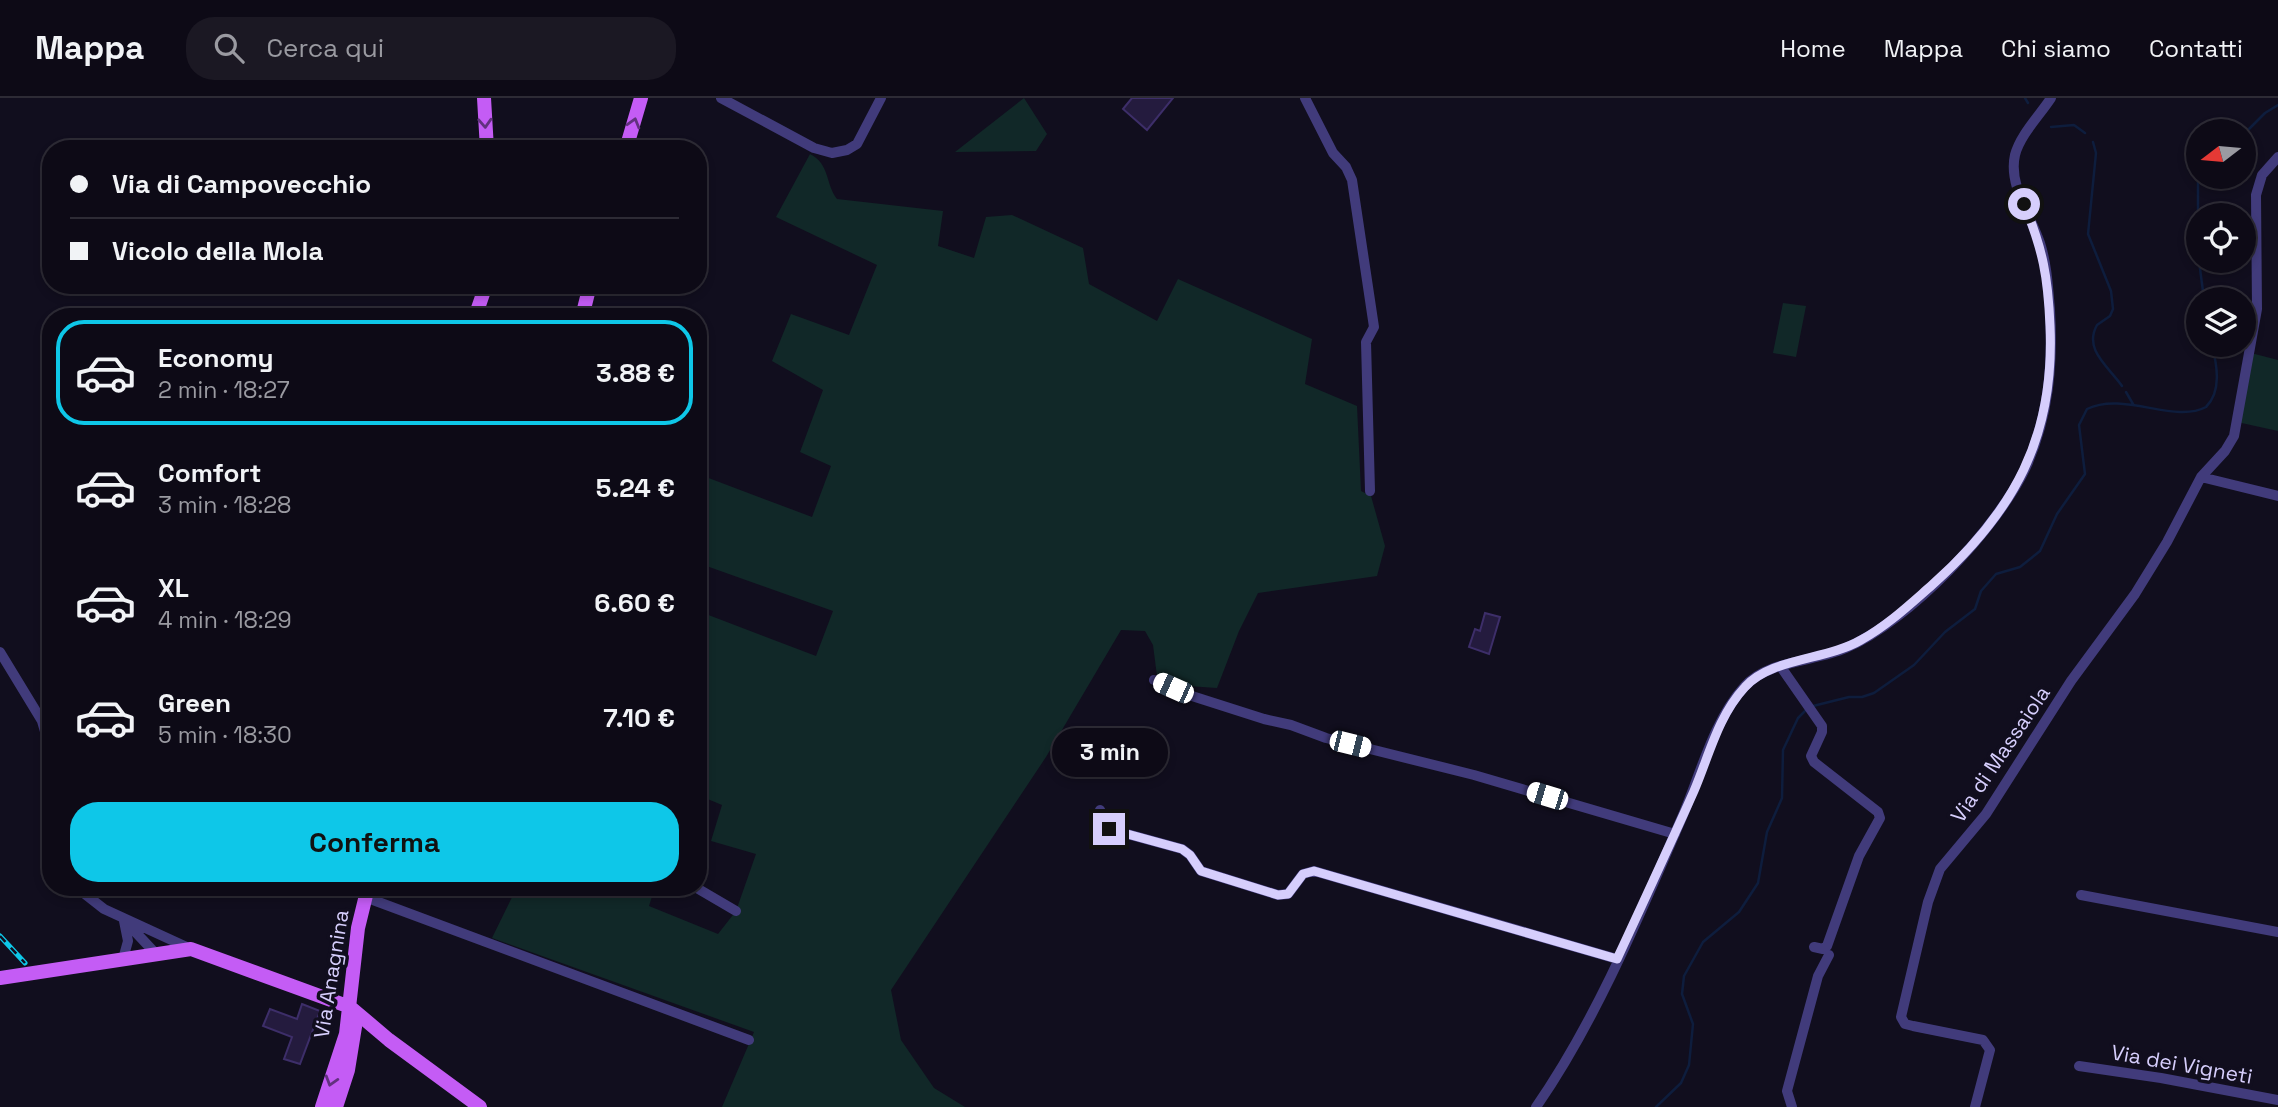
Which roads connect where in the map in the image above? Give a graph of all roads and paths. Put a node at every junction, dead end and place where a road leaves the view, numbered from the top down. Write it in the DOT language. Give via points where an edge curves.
graph roads {
  1 [pos="484,98"];
  2 [pos="641,98"];
  3 [pos="721,98"];
  4 [pos="881,98"];
  5 [pos="1305,98"];
  6 [pos="2051,98"];
  7 [pos="486,140"];
  8 [pos="629,140"];
  9 [pos="2278,157"];
  10 [pos="2201,477"];
  11 [pos="1370,491"];
  12 [pos="2278,496"];
  13 [pos="0,652"];
  14 [pos="1781,667"];
  15 [pos="1154,680"];
  16 [pos="42,721"];
  17 [pos="1100,810"];
  18 [pos="1675,834"];
  19 [pos="707,894"];
  20 [pos="2081,895"];
  21 [pos="87,896"];
  22 [pos="372,896"];
  23 [pos="383,896"];
  24 [pos="1828,900"];
  25 [pos="1842,904"];
  26 [pos="736,911"];
  27 [pos="122,918"];
  28 [pos="2278,932"];
  29 [pos="162,936"];
  30 [pos="1814,947"];
  31 [pos="191,950"];
  32 [pos="153,951"];
  33 [pos="1829,955"];
  34 [pos="122,959"];
  35 [pos="1617,959"];
  36 [pos="0,978"];
  37 [pos="354,1010"];
  38 [pos="749,1040"];
  39 [pos="2079,1066"];
  40 [pos="2278,1100"];
  41 [pos="323,1107"];
  42 [pos="337,1107"];
  43 [pos="480,1107"];
  44 [pos="1536,1107"];
  45 [pos="1792,1107"];
  46 [pos="1975,1107"];
  1 -- 7 [label="main road, one-way"];
  8 -- 2 [label="main road, one-way"];
  3 -- 4 [label="street" via="814,148 832,153 857,144"];
  5 -- 11 [label="street" via="1352,180 1360,226 1374,327 1366,342"];
  6 -- 14 [label="street" via="2014,158 2018,188 2046,265 2051,347 2048,400 2024,471 1972,546 1888,623 1843,649"];
  9 -- 10 [label="street, Via di Massaiola" via="2266,169 2256,195 2257,309 2236,427 2225,451"];
  10 -- 12 [label="street"];
  10 -- 46 [label="street, Via di Massaiola" via="2135,594 2071,681 1986,814 1945,861 1932,888 1905,990 1902,1020 1983,1040 1990,1050"];
  13 -- 16 [label="street"];
  14 -- 18 [label="street" via="1754,678 1741,691 1718,728"];
  14 -- 25 [label="street" via="1818,719 1822,732 1811,756 1814,762 1880,818 1859,856"];
  15 -- 18 [label="street" via="1326,738 1474,775"];
  17 -- 35 [label="street" via="1109,829 1182,849 1201,871 1278,895 1288,894 1303,874 1314,871"];
  18 -- 35 [label="street"];
  19 -- 26 [label="street"];
  20 -- 28 [label="street"];
  21 -- 27 [label="street"];
  22 -- 37 [label="main road, Via Anagnina"];
  23 -- 38 [label="street"];
  24 -- 25 [label="street"];
  25 -- 30 [label="street" via="1827,946"];
  27 -- 29 [label="street"];
  27 -- 32 [label="street"];
  27 -- 34 [label="street" via="128,941"];
  29 -- 31 [label="street"];
  29 -- 32 [label="street"];
  31 -- 32 [label="main road"];
  31 -- 37 [label="main road"];
  32 -- 34 [label="main road"];
  33 -- 45 [label="street" via="1818,976 1787,1091"];
  34 -- 36 [label="main road"];
  35 -- 44 [label="street" via="1579,1041"];
  37 -- 41 [label="main road, Via Anagnina, one-way"];
  37 -- 42 [label="main road, Via Anagnina" via="348,1070"];
  37 -- 43 [label="main road"];
  39 -- 40 [label="street, Via dei Vigneti"];
}
